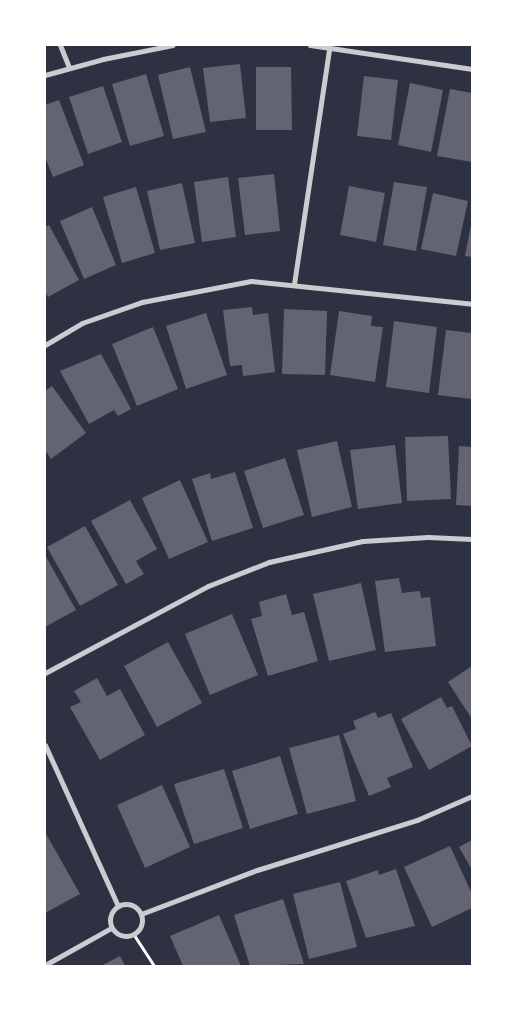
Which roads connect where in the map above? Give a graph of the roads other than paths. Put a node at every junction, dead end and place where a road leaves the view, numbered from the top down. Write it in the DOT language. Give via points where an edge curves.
graph roads {
  1 [pos="60,45"];
  2 [pos="173,45"];
  3 [pos="310,45"];
  4 [pos="329,49"];
  5 [pos="69,67"];
  6 [pos="472,69"];
  7 [pos="45,76"];
  8 [pos="294,284"];
  9 [pos="472,304"];
  10 [pos="45,345"];
  11 [pos="472,539"];
  12 [pos="45,674"];
  13 [pos="45,745"];
  14 [pos="472,796"];
  15 [pos="118,906"];
  16 [pos="141,914"];
  17 [pos="111,928"];
  18 [pos="45,965"];
  1 -- 5 [label="street"];
  2 -- 5 [label="street"];
  3 -- 4 [label="street"];
  4 -- 6 [label="street"];
  4 -- 8 [label="street"];
  5 -- 7 [label="street"];
  8 -- 9 [label="street"];
  8 -- 10 [label="street" via="251,281 176,293 82,323"];
  11 -- 12 [label="street" via="428,537 363,542 269,562 208,586"];
  13 -- 15 [label="street"];
  14 -- 16 [label="street" via="417,820 257,870"];
  15 -- 16 [label="street" via="131,905"];
  15 -- 17 [label="street" via="109,917"];
  16 -- 17 [label="street" via="141,927 134,934 119,936"];
  17 -- 18 [label="street"];
}
